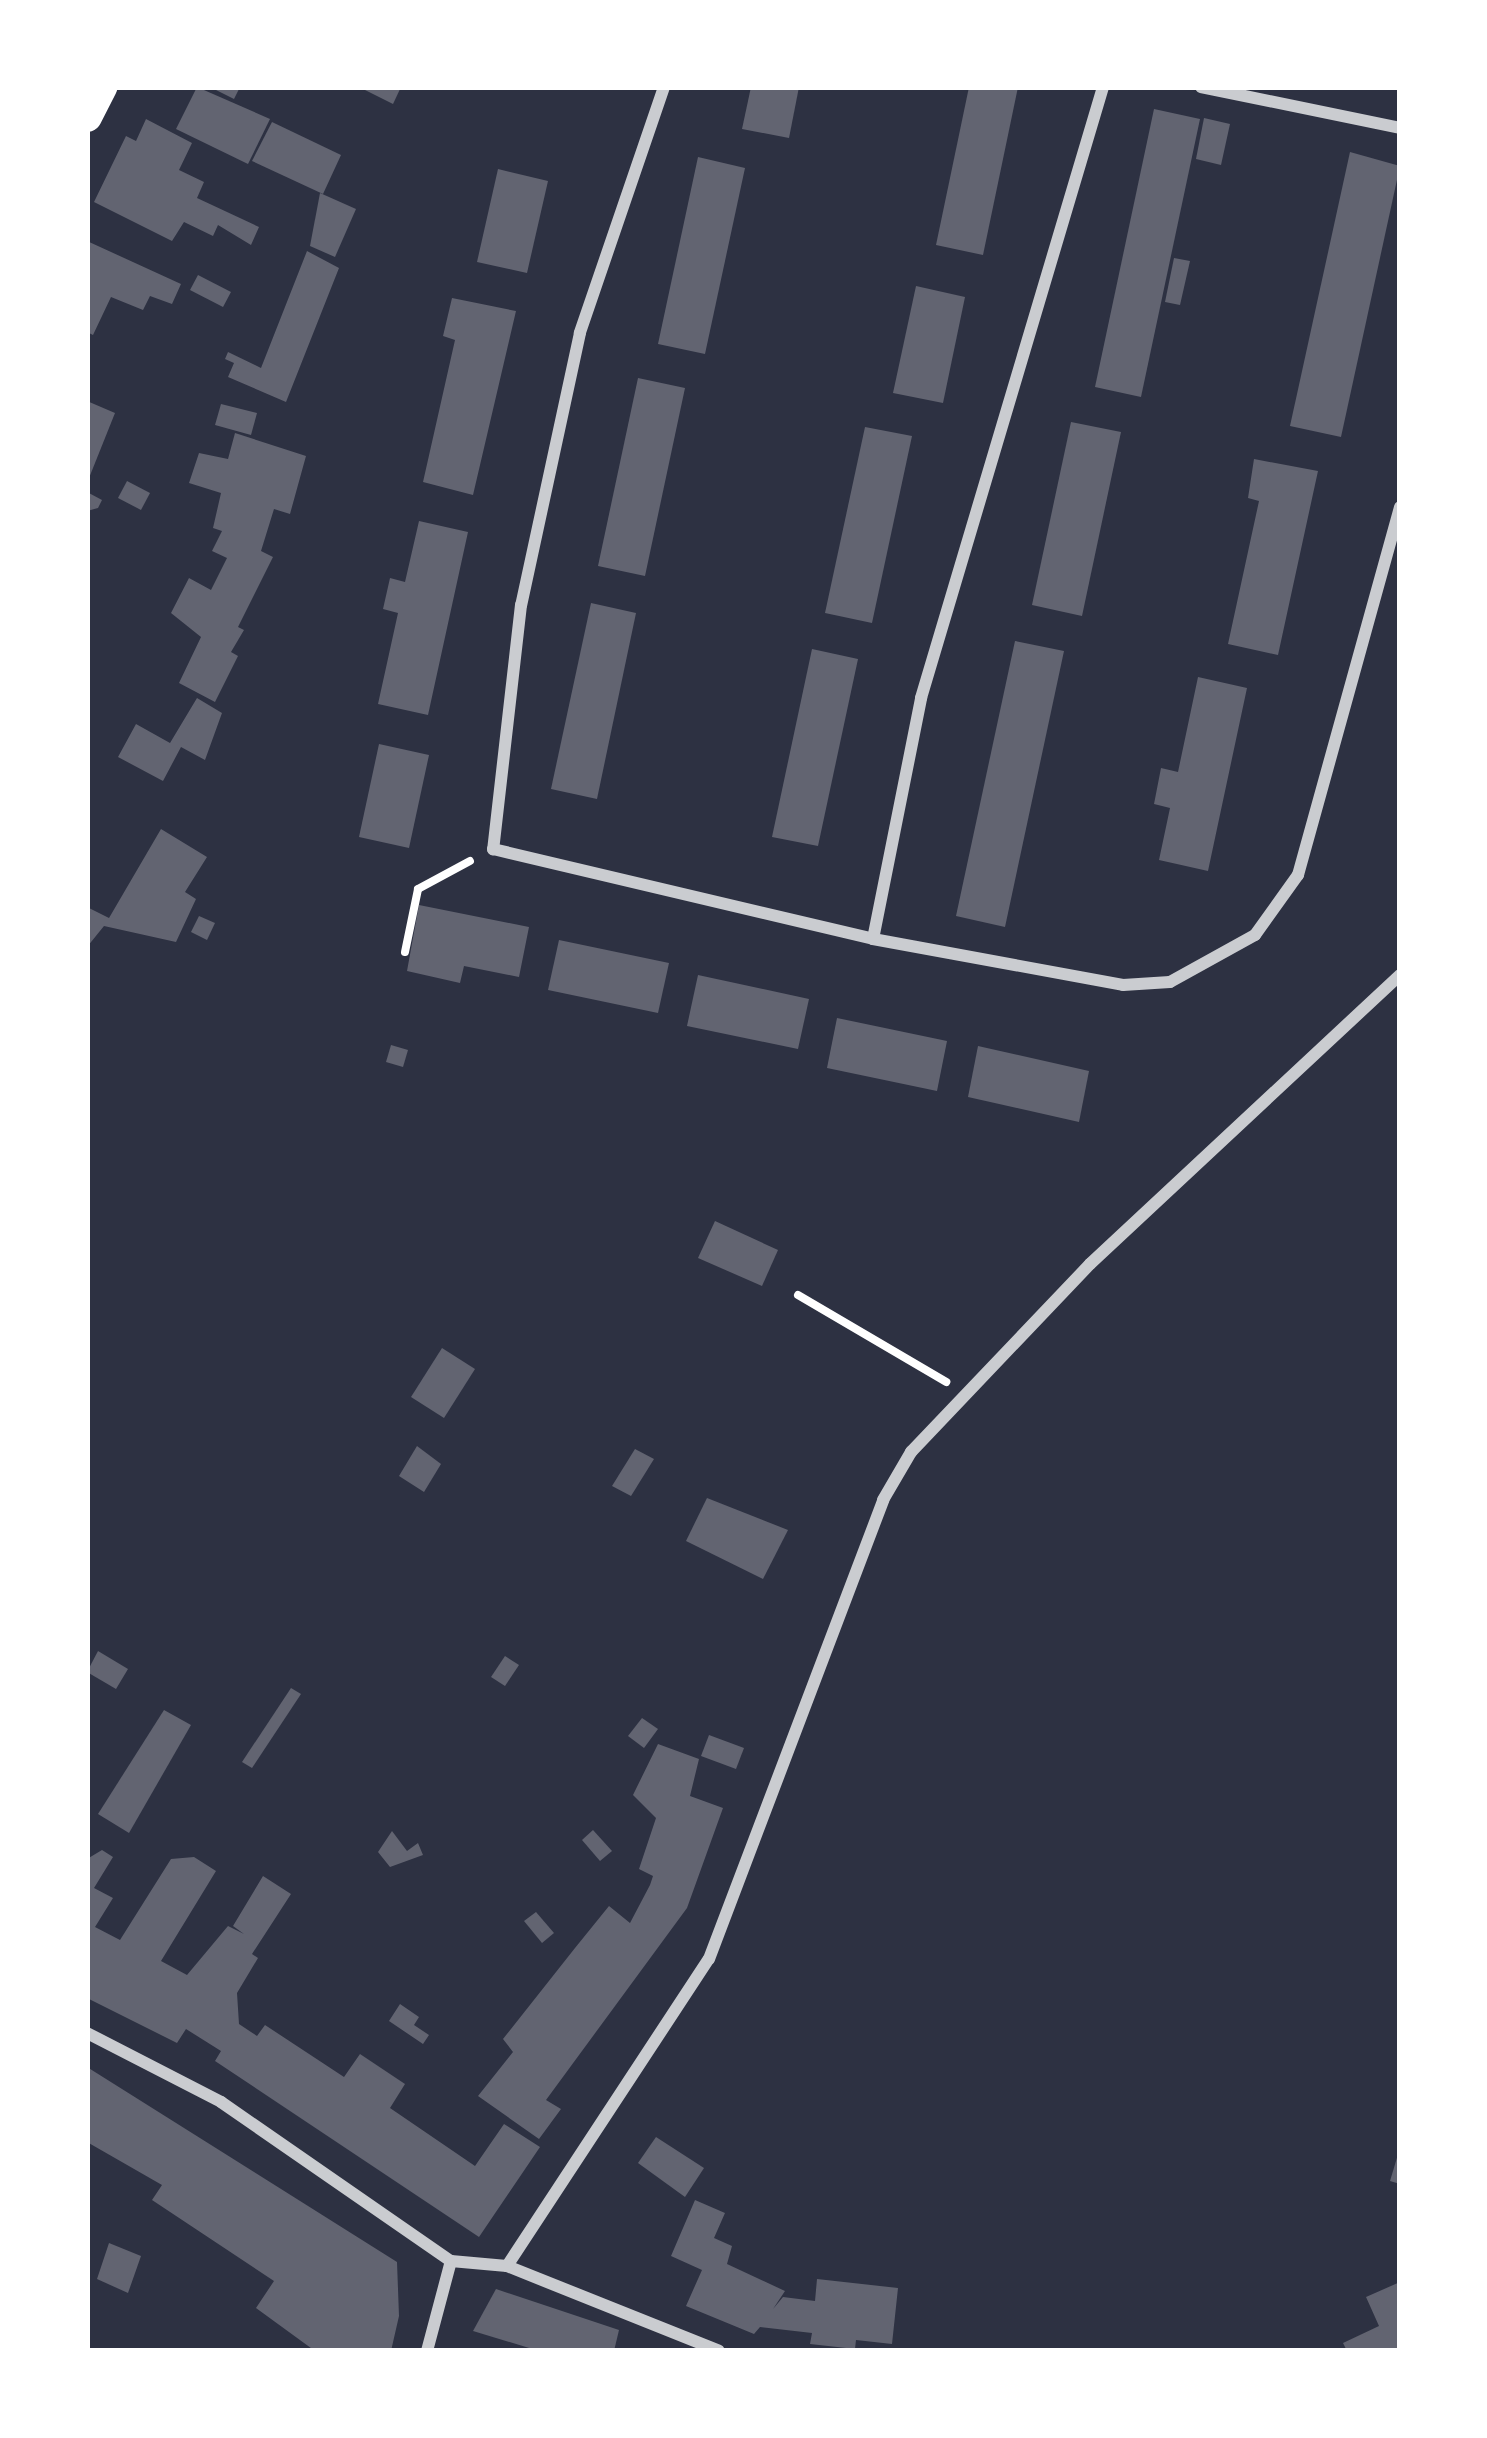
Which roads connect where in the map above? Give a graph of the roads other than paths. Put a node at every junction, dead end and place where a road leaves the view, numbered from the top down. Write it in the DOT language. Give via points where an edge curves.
graph roads {
  1 [pos="102,87"];
  2 [pos="664,87"];
  3 [pos="1103,87"];
  4 [pos="1202,87"];
  5 [pos="87,117"];
  6 [pos="1400,128"];
  7 [pos="1400,507"];
  8 [pos="872,939"];
  9 [pos="1400,975"];
  10 [pos="87,2033"];
  11 [pos="452,2261"];
  12 [pos="507,2266"];
  13 [pos="427,2351"];
  14 [pos="719,2351"];
  1 -- 5 [label="main road"];
  2 -- 8 [label="street" via="580,333 521,605 492,843"];
  3 -- 8 [label="street" via="921,698"];
  4 -- 6 [label="street"];
  7 -- 8 [label="street" via="1298,875 1272,919 1234,952 1170,982 1123,985"];
  9 -- 12 [label="street" via="1090,1264 911,1452 884,1500 709,1959"];
  10 -- 11 [label="street" via="220,2102"];
  11 -- 12 [label="street"];
  11 -- 13 [label="street"];
  12 -- 14 [label="street"];
}
